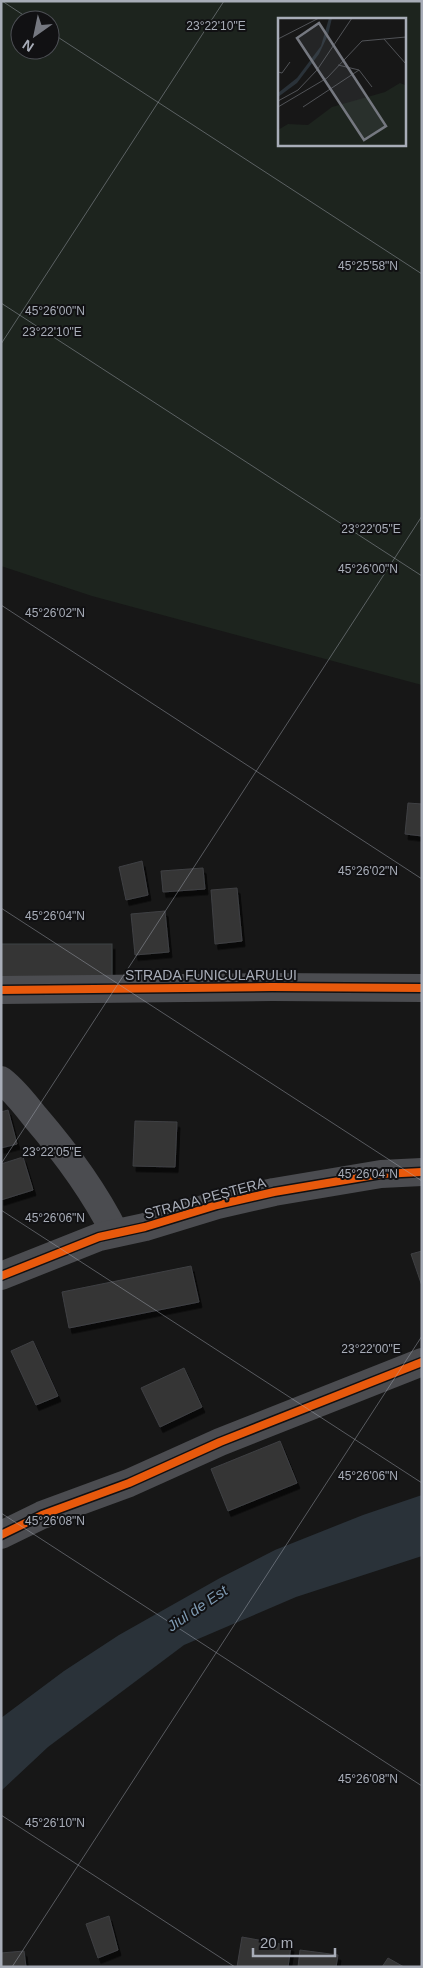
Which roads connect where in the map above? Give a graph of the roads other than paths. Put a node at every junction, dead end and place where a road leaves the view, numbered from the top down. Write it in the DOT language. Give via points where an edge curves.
graph roads {
  1 [pos="422,988"];
  2 [pos="1,990"];
  3 [pos="1,1080"];
  4 [pos="422,1172"];
  5 [pos="115,1233"];
  6 [pos="1,1276"];
  7 [pos="422,1362"];
  8 [pos="1,1535"];
  1 -- 2 [label="street, STRADA FUNICULARULUI" via="272,986"];
  3 -- 5 [label="street" via="46,1129 83,1178"];
  4 -- 5 [label="street, STRADA PEȘTERA" via="381,1174 274,1192"];
  5 -- 6 [label="street, STRADA PEȘTERA"];
  7 -- 8 [label="street" via="220,1442 129,1483 42,1515"];
}
